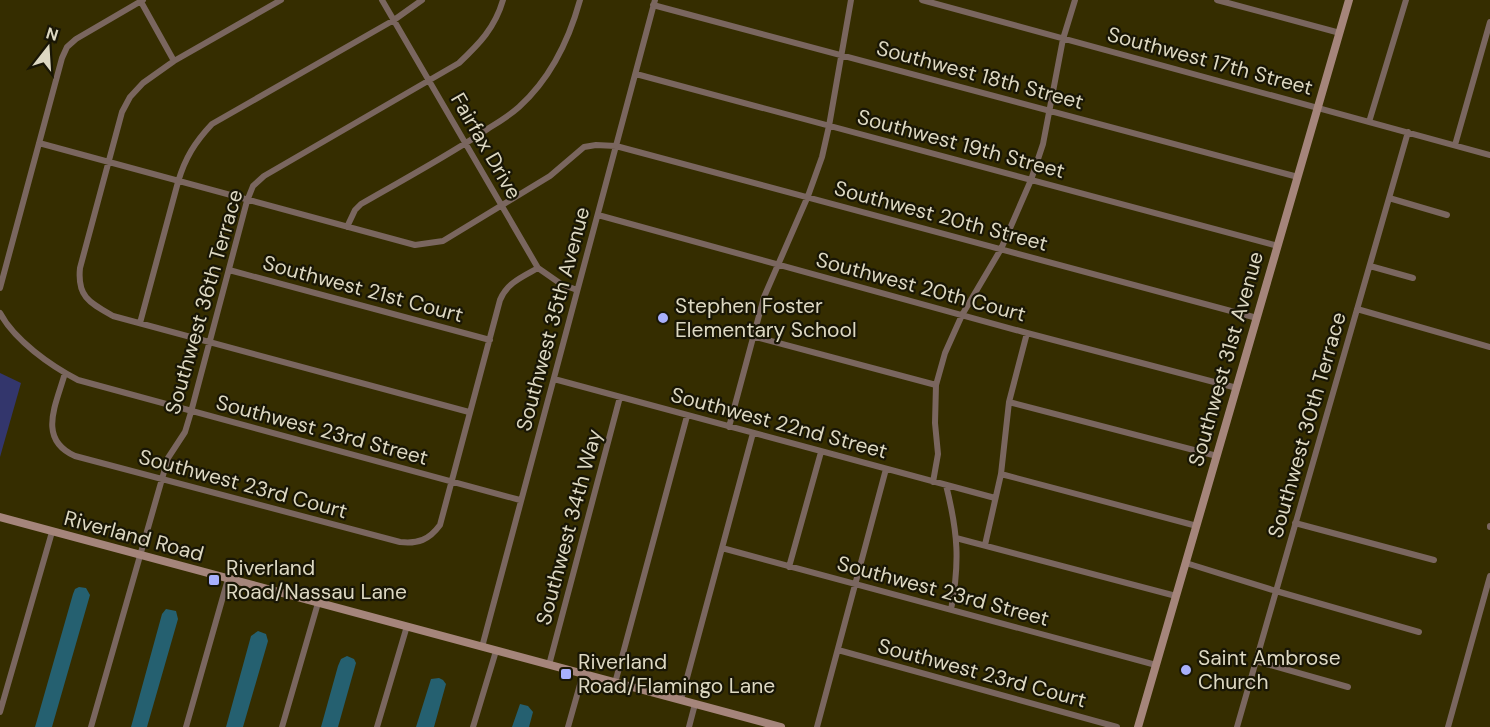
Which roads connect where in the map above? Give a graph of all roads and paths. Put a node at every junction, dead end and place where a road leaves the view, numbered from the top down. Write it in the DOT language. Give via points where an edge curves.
graph roads {
  1 [pos="141,0"];
  2 [pos="280,0"];
  3 [pos="382,0"];
  4 [pos="422,0"];
  5 [pos="504,0"];
  6 [pos="580,0"];
  7 [pos="851,0"];
  8 [pos="922,0"];
  9 [pos="1075,0"];
  10 [pos="1217,0"];
  11 [pos="1349,0"];
  12 [pos="1406,0"];
  13 [pos="654,2"];
  14 [pos="394,20"];
  15 [pos="1490,22"];
  16 [pos="1340,33"];
  17 [pos="1063,39"];
  18 [pos="842,55"];
  19 [pos="174,61"];
  20 [pos="636,74"];
  21 [pos="429,81"];
  22 [pos="1318,107"];
  23 [pos="1050,111"];
  24 [pos="1370,122"];
  25 [pos="829,126"];
  26 [pos="1408,132"];
  27 [pos="39,143"];
  28 [pos="466,144"];
  29 [pos="1455,145"];
  30 [pos="616,146"];
  31 [pos="1490,155"];
  32 [pos="107,162"];
  33 [pos="1298,177"];
  34 [pos="1031,180"];
  35 [pos="178,182"];
  36 [pos="808,196"];
  37 [pos="1389,198"];
  38 [pos="247,201"];
  39 [pos="501,206"];
  40 [pos="598,215"];
  41 [pos="1447,215"];
  42 [pos="347,227"];
  43 [pos="1278,246"];
  44 [pos="1001,249"];
  45 [pos="778,265"];
  46 [pos="1370,266"];
  47 [pos="538,268"];
  48 [pos="229,270"];
  49 [pos="1413,278"];
  50 [pos="0,288"];
  51 [pos="577,290"];
  52 [pos="1357,309"];
  53 [pos="0,313"];
  54 [pos="962,315"];
  55 [pos="1257,318"];
  56 [pos="140,323"];
  57 [pos="1027,333"];
  58 [pos="752,336"];
  59 [pos="490,340"];
  60 [pos="209,342"];
  61 [pos="1490,346"];
  62 [pos="65,373"];
  63 [pos="554,379"];
  64 [pos="936,385"];
  65 [pos="1237,387"];
  66 [pos="620,398"];
  67 [pos="1009,402"];
  68 [pos="191,412"];
  69 [pos="469,412"];
  70 [pos="687,416"];
  71 [pos="729,426"];
  72 [pos="753,434"];
  73 [pos="821,452"];
  74 [pos="1217,456"];
  75 [pos="886,469"];
  76 [pos="1001,474"];
  77 [pos="161,479"];
  78 [pos="452,482"];
  79 [pos="933,482"];
  80 [pos="946,485"];
  81 [pos="995,498"];
  82 [pos="520,500"];
  83 [pos="0,517"];
  84 [pos="1295,523"];
  85 [pos="1197,526"];
  86 [pos="52,532"];
  87 [pos="956,538"];
  88 [pos="985,545"];
  89 [pos="722,548"];
  90 [pos="141,556"];
  91 [pos="1434,560"];
  92 [pos="1186,563"];
  93 [pos="789,567"];
  94 [pos="1490,576"];
  95 [pos="228,579"];
  96 [pos="855,584"];
  97 [pos="1276,591"];
  98 [pos="1176,596"];
  99 [pos="318,603"];
  100 [pos="951,610"];
  101 [pos="407,626"];
  102 [pos="1419,632"];
  103 [pos="482,647"];
  104 [pos="495,651"];
  105 [pos="838,651"];
  106 [pos="1256,661"];
  107 [pos="549,665"];
  108 [pos="1156,665"];
  109 [pos="583,674"];
  110 [pos="615,683"];
  111 [pos="1348,687"];
  112 [pos="681,700"];
  113 [pos="695,704"];
  114 [pos="0,712"];
  115 [pos="764,725"];
  116 [pos="91,727"];
  117 [pos="186,727"];
  118 [pos="282,727"];
  119 [pos="377,727"];
  120 [pos="473,727"];
  121 [pos="568,727"];
  122 [pos="689,727"];
  123 [pos="781,727"];
  124 [pos="817,727"];
  125 [pos="1117,727"];
  126 [pos="1138,727"];
  127 [pos="1237,727"];
  128 [pos="1448,727"];
  1 -- 19 [label="street"];
  1 -- 27 [label="street" via="67,47"];
  2 -- 19 [label="street"];
  3 -- 14 [label="street, Fairfax Drive"];
  4 -- 14 [label="street"];
  5 -- 21 [label="street, Southwest 36th Terrace" via="484,39 459,63"];
  6 -- 28 [label="street" via="560,54 542,83 519,108"];
  7 -- 18 [label="street"];
  8 -- 17 [label="street, Southwest 17th Street"];
  9 -- 17 [label="street"];
  10 -- 16 [label="street"];
  11 -- 16 [label="street, Southwest 31st Avenue"];
  12 -- 24 [label="street"];
  13 -- 18 [label="street, Southwest 18th Street"];
  13 -- 20 [label="street, Southwest 35th Avenue"];
  14 -- 21 [label="street, Fairfax Drive"];
  14 -- 35 [label="street" via="212,124 184,161"];
  15 -- 29 [label="street"];
  16 -- 22 [label="street, Southwest 31st Avenue"];
  17 -- 22 [label="street, Southwest 17th Street"];
  17 -- 23 [label="street"];
  18 -- 23 [label="street, Southwest 18th Street"];
  18 -- 25 [label="street"];
  19 -- 32 [label="street" via="130,97"];
  20 -- 25 [label="street, Southwest 19th Street"];
  20 -- 30 [label="street, Southwest 35th Avenue"];
  21 -- 28 [label="street, Fairfax Drive"];
  21 -- 38 [label="street, Southwest 36th Terrace" via="264,176 253,186"];
  22 -- 24 [label="street, Southwest 17th Street"];
  22 -- 33 [label="street, Southwest 31st Avenue"];
  23 -- 33 [label="street, Southwest 18th Street"];
  23 -- 34 [label="street"];
  24 -- 26 [label="street, Southwest 17th Street"];
  25 -- 34 [label="street, Southwest 19th Street"];
  25 -- 36 [label="street"];
  26 -- 29 [label="street, Southwest 17th Street"];
  26 -- 37 [label="street, Southwest 30th Terrace"];
  27 -- 32 [label="street, Southwest 20th Street"];
  27 -- 50 [label="street"];
  28 -- 39 [label="street, Fairfax Drive"];
  28 -- 42 [label="street" via="361,204"];
  29 -- 31 [label="street, Southwest 17th Street"];
  30 -- 36 [label="street, Southwest 20th Street"];
  30 -- 39 [label="street, Southwest 20th Street" via="584,147 550,176"];
  30 -- 40 [label="street, Southwest 35th Avenue"];
  32 -- 35 [label="street, Southwest 20th Street"];
  32 -- 56 [label="street" via="80,268 81,292 93,305 113,316"];
  33 -- 43 [label="street, Southwest 31st Avenue"];
  34 -- 43 [label="street, Southwest 19th Street"];
  34 -- 44 [label="street"];
  35 -- 38 [label="street, Southwest 20th Street"];
  35 -- 56 [label="street"];
  36 -- 44 [label="street, Southwest 20th Street"];
  36 -- 45 [label="street"];
  37 -- 41 [label="street"];
  37 -- 46 [label="street, Southwest 30th Terrace"];
  38 -- 42 [label="street, Southwest 20th Street"];
  38 -- 48 [label="street, Southwest 36th Terrace"];
  39 -- 42 [label="street, Southwest 20th Street" via="443,241 430,244 415,245"];
  39 -- 47 [label="street, Fairfax Drive"];
  40 -- 45 [label="street, Southwest 20th Court"];
  40 -- 51 [label="street, Southwest 35th Avenue"];
  43 -- 55 [label="street, Southwest 31st Avenue"];
  44 -- 54 [label="street"];
  44 -- 55 [label="street, Southwest 20th Street"];
  45 -- 54 [label="street, Southwest 20th Court"];
  45 -- 58 [label="street"];
  46 -- 49 [label="street"];
  46 -- 52 [label="street, Southwest 30th Terrace"];
  47 -- 51 [label="street, Fairfax Drive"];
  47 -- 59 [label="street" via="505,290"];
  48 -- 59 [label="street, Southwest 21st Court"];
  48 -- 60 [label="street, Southwest 36th Terrace"];
  51 -- 63 [label="street, Southwest 35th Avenue"];
  52 -- 61 [label="street"];
  52 -- 84 [label="street, Southwest 30th Terrace"];
  53 -- 62 [label="street, Southwest 23rd Street" via="17,336"];
  54 -- 57 [label="street, Southwest 20th Court"];
  54 -- 64 [label="street"];
  55 -- 65 [label="street, Southwest 31st Avenue"];
  56 -- 60 [label="street"];
  57 -- 65 [label="street, Southwest 20th Court"];
  57 -- 67 [label="street"];
  58 -- 64 [label="street"];
  58 -- 71 [label="street"];
  59 -- 69 [label="street"];
  60 -- 68 [label="street, Southwest 36th Terrace"];
  60 -- 69 [label="street"];
  62 -- 68 [label="street, Southwest 23rd Street"];
  62 -- 77 [label="street, Southwest 23rd Court" via="52,426 58,446 75,456"];
  63 -- 66 [label="street, Southwest 22nd Street"];
  63 -- 82 [label="street, Southwest 35th Avenue"];
  64 -- 79 [label="street" via="938,454"];
  65 -- 74 [label="street, Southwest 31st Avenue"];
  66 -- 70 [label="street, Southwest 22nd Street"];
  66 -- 107 [label="street, Southwest 34th Way"];
  67 -- 74 [label="street"];
  67 -- 76 [label="street"];
  68 -- 77 [label="street, Southwest 36th Terrace"];
  68 -- 78 [label="street, Southwest 23rd Street"];
  69 -- 78 [label="street"];
  70 -- 71 [label="street, Southwest 22nd Street"];
  70 -- 110 [label="street"];
  71 -- 72 [label="street, Southwest 22nd Street"];
  72 -- 73 [label="street, Southwest 22nd Street"];
  72 -- 89 [label="street"];
  73 -- 75 [label="street, Southwest 22nd Street"];
  73 -- 93 [label="street"];
  74 -- 85 [label="street, Southwest 31st Avenue"];
  75 -- 79 [label="street, Southwest 22nd Street"];
  75 -- 96 [label="street"];
  76 -- 81 [label="street"];
  76 -- 85 [label="street"];
  77 -- 78 [label="street, Southwest 23rd Court" via="413,543 432,536 440,525"];
  77 -- 90 [label="street, Southwest 36th Terrace"];
  78 -- 82 [label="street, Southwest 23rd Street"];
  79 -- 80 [label="street, Southwest 22nd Street"];
  80 -- 81 [label="street, Southwest 22nd Street"];
  80 -- 87 [label="street"];
  81 -- 88 [label="street"];
  82 -- 103 [label="street, Southwest 35th Avenue"];
  83 -- 86 [label="street, Riverland Road"];
  84 -- 91 [label="street"];
  84 -- 97 [label="street, Southwest 30th Terrace"];
  85 -- 92 [label="street, Southwest 31st Avenue"];
  86 -- 90 [label="street, Riverland Road"];
  86 -- 114 [label="street"];
  87 -- 88 [label="street"];
  87 -- 100 [label="street" via="958,563"];
  88 -- 98 [label="street"];
  89 -- 93 [label="street, Southwest 23rd Street"];
  89 -- 112 [label="street"];
  90 -- 95 [label="street, Riverland Road"];
  90 -- 116 [label="street, Southwest 36th Terrace"];
  92 -- 97 [label="street"];
  92 -- 98 [label="street, Southwest 31st Avenue"];
  93 -- 96 [label="street, Southwest 23rd Street"];
  94 -- 128 [label="street"];
  95 -- 99 [label="street, Riverland Road"];
  95 -- 117 [label="street"];
  96 -- 100 [label="street, Southwest 23rd Street"];
  96 -- 105 [label="street"];
  97 -- 102 [label="street"];
  97 -- 106 [label="street, Southwest 30th Terrace"];
  98 -- 108 [label="street, Southwest 31st Avenue"];
  99 -- 101 [label="street, Riverland Road"];
  99 -- 118 [label="street"];
  100 -- 108 [label="street, Southwest 23rd Street"];
  101 -- 103 [label="street, Riverland Road"];
  101 -- 119 [label="street"];
  103 -- 104 [label="street, Riverland Road"];
  104 -- 107 [label="street, Riverland Road"];
  104 -- 120 [label="street"];
  105 -- 124 [label="street"];
  105 -- 125 [label="street, Southwest 23rd Court"];
  106 -- 111 [label="street"];
  106 -- 127 [label="street, Southwest 30th Terrace"];
  107 -- 109 [label="street, Riverland Road"];
  108 -- 126 [label="street, Southwest 31st Avenue"];
  109 -- 110 [label="street, Riverland Road"];
  109 -- 121 [label="street"];
  110 -- 112 [label="street, Riverland Road"];
  112 -- 113 [label="street, Riverland Road"];
  113 -- 115 [label="street, Riverland Road"];
  113 -- 122 [label="street"];
  115 -- 123 [label="street, Riverland Road"];
}
